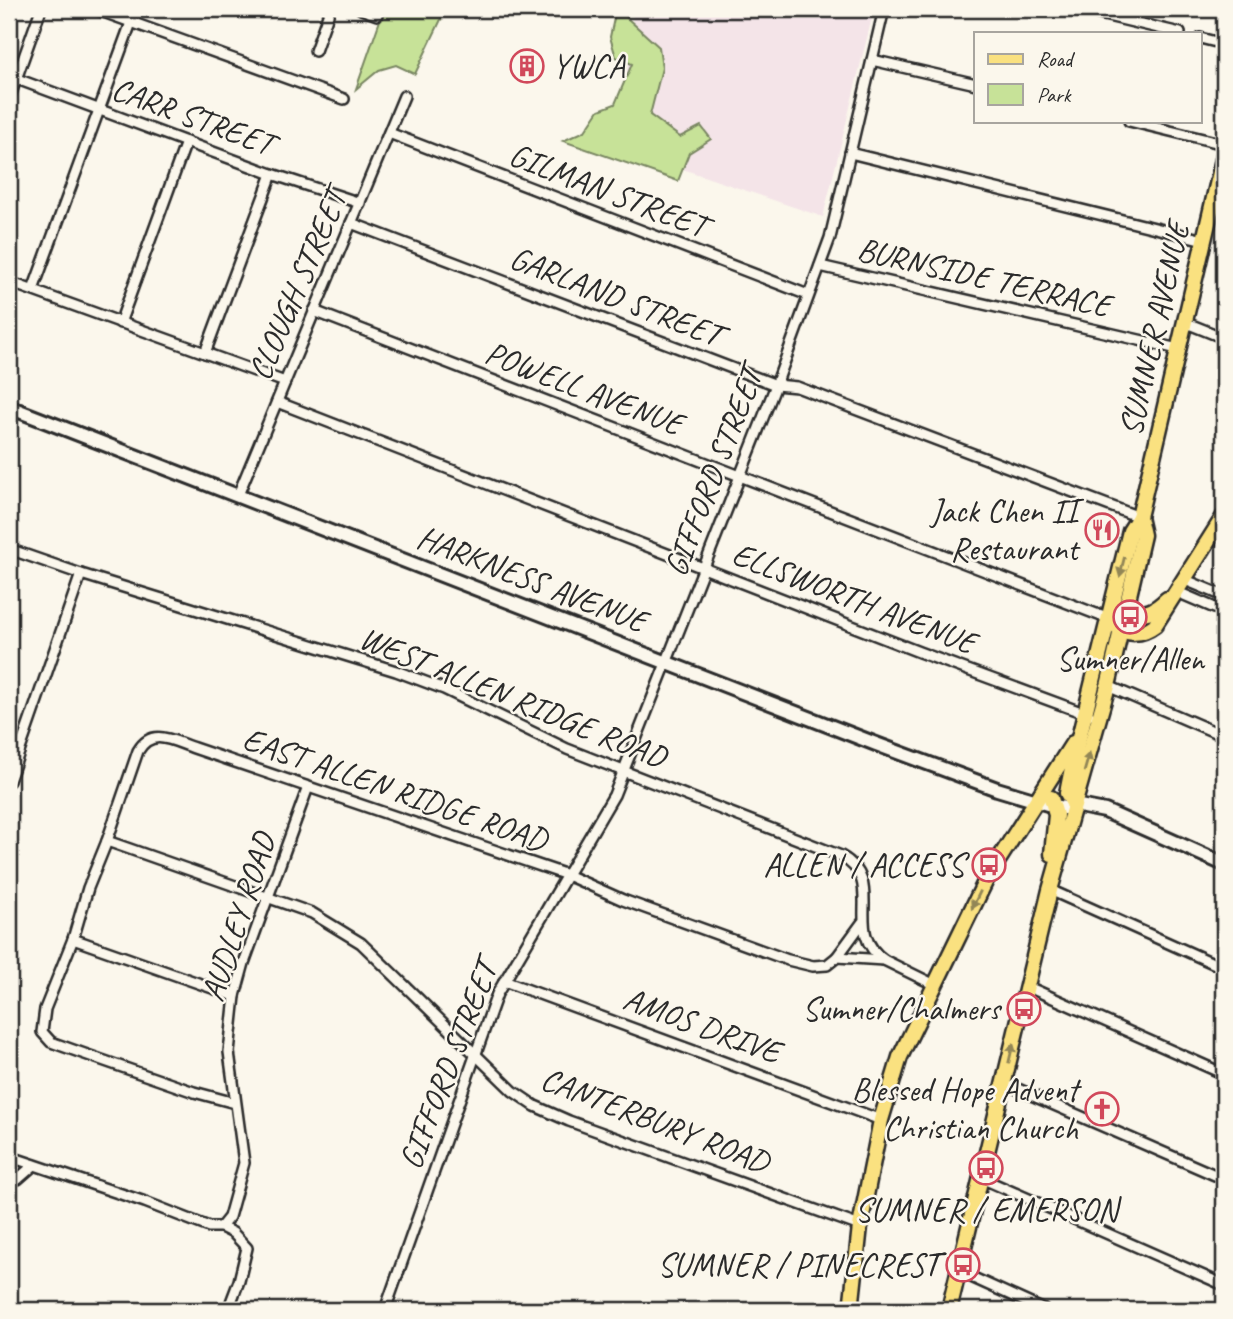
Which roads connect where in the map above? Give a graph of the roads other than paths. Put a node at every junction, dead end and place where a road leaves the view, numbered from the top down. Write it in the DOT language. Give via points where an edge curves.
graph roads {
  1 [pos="41,9"];
  2 [pos="95,9"];
  3 [pos="136,9"];
  4 [pos="330,9"];
  5 [pos="361,9"];
  6 [pos="884,9"];
  7 [pos="1078,9"];
  8 [pos="377,15"];
  9 [pos="131,22"];
  10 [pos="1176,32"];
  11 [pos="1202,38"];
  12 [pos="1224,44"];
  13 [pos="315,51"];
  14 [pos="872,60"];
  15 [pos="12,77"];
  16 [pos="974,84"];
  17 [pos="404,96"];
  18 [pos="9,99"];
  19 [pos="344,99"];
  20 [pos="98,109"];
  21 [pos="1133,122"];
  22 [pos="389,133"];
  23 [pos="186,142"];
  24 [pos="1224,144"];
  25 [pos="850,153"];
  26 [pos="1224,155"];
  27 [pos="272,174"];
  28 [pos="360,203"];
  29 [pos="1219,205"];
  30 [pos="351,223"];
  31 [pos="1204,240"];
  32 [pos="820,266"];
  33 [pos="9,282"];
  34 [pos="33,290"];
  35 [pos="808,295"];
  36 [pos="314,311"];
  37 [pos="1184,322"];
  38 [pos="120,323"];
  39 [pos="1224,338"];
  40 [pos="1178,349"];
  41 [pos="205,353"];
  42 [pos="285,383"];
  43 [pos="776,385"];
  44 [pos="277,402"];
  45 [pos="9,407"];
  46 [pos="740,477"];
  47 [pos="238,495"];
  48 [pos="1224,516"];
  49 [pos="1139,517"];
  50 [pos="9,549"];
  51 [pos="704,568"];
  52 [pos="82,574"];
  53 [pos="1177,588"];
  54 [pos="1224,596"];
  55 [pos="1126,611"];
  56 [pos="1224,612"];
  57 [pos="1109,619"];
  58 [pos="1122,631"];
  59 [pos="668,662"];
  60 [pos="1108,686"];
  61 [pos="1093,716"];
  62 [pos="1224,736"];
  63 [pos="625,771"];
  64 [pos="9,781"];
  65 [pos="308,788"];
  66 [pos="1047,801"];
  67 [pos="1074,805"];
  68 [pos="107,841"];
  69 [pos="1224,864"];
  70 [pos="567,875"];
  71 [pos="1050,890"];
  72 [pos="268,898"];
  73 [pos="862,923"];
  74 [pos="73,939"];
  75 [pos="837,957"];
  76 [pos="884,960"];
  77 [pos="1224,968"];
  78 [pos="504,981"];
  79 [pos="935,985"];
  80 [pos="1026,986"];
  81 [pos="235,996"];
  82 [pos="475,1056"];
  83 [pos="1224,1074"];
  84 [pos="1004,1083"];
  85 [pos="235,1103"];
  86 [pos="881,1119"];
  87 [pos="9,1159"];
  88 [pos="34,1166"];
  89 [pos="981,1178"];
  90 [pos="1224,1179"];
  91 [pos="9,1181"];
  92 [pos="860,1226"];
  93 [pos="221,1227"];
  94 [pos="958,1271"];
  95 [pos="1224,1284"];
  96 [pos="228,1310"];
  97 [pos="385,1310"];
  98 [pos="851,1310"];
  99 [pos="949,1310"];
  100 [pos="1044,1310"];
  1 -- 15 [label="street"];
  2 -- 9 [label="street"];
  3 -- 9 [label="street"];
  4 -- 13 [label="street"];
  5 -- 8 [label="street"];
  6 -- 14 [label="street, GIFFORD STREET"];
  7 -- 10 [label="street"];
  9 -- 19 [label="street"];
  9 -- 20 [label="street"];
  11 -- 12 [label="street"];
  14 -- 16 [label="street"];
  14 -- 25 [label="street, GIFFORD STREET"];
  15 -- 18 [label="street"];
  15 -- 20 [label="street, CARR STREET"];
  17 -- 22 [label="street, CLOUGH STREET"];
  20 -- 23 [label="street, CARR STREET"];
  20 -- 34 [label="street"];
  21 -- 24 [label="street"];
  22 -- 28 [label="street, CLOUGH STREET"];
  22 -- 35 [label="street, GILMAN STREET"];
  23 -- 27 [label="street, CARR STREET"];
  23 -- 38 [label="street"];
  25 -- 31 [label="street"];
  25 -- 32 [label="street, GIFFORD STREET"];
  26 -- 29 [label="main road, SUMNER AVENUE"];
  27 -- 28 [label="street, CARR STREET"];
  27 -- 41 [label="street"];
  28 -- 30 [label="street, CLOUGH STREET"];
  29 -- 31 [label="main road, SUMNER AVENUE"];
  30 -- 36 [label="street, CLOUGH STREET"];
  30 -- 43 [label="street, GARLAND STREET"];
  31 -- 37 [label="main road, SUMNER AVENUE"];
  32 -- 35 [label="street, GIFFORD STREET"];
  32 -- 40 [label="street, BURNSIDE TERRACE"];
  33 -- 34 [label="street"];
  34 -- 38 [label="street"];
  35 -- 43 [label="street, GIFFORD STREET"];
  36 -- 42 [label="street, CLOUGH STREET"];
  36 -- 46 [label="street, POWELL AVENUE"];
  37 -- 39 [label="street"];
  37 -- 40 [label="main road, SUMNER AVENUE"];
  38 -- 41 [label="street"];
  40 -- 49 [label="main road, SUMNER AVENUE"];
  41 -- 42 [label="street"];
  42 -- 44 [label="street, CLOUGH STREET"];
  43 -- 46 [label="street, GIFFORD STREET"];
  43 -- 49 [label="street, GARLAND STREET" via="797,387"];
  44 -- 47 [label="street, CLOUGH STREET"];
  44 -- 51 [label="street, ELLSWORTH AVENUE"];
  45 -- 47 [label="main road, HARKNESS AVENUE"];
  46 -- 51 [label="street, GIFFORD STREET"];
  46 -- 57 [label="street, POWELL AVENUE"];
  47 -- 59 [label="main road, HARKNESS AVENUE"];
  48 -- 53 [label="main road"];
  49 -- 55 [label="main road, SUMNER AVENUE" via="1143,535"];
  49 -- 57 [label="main road, SUMNER AVENUE, one-way" via="1130,531"];
  50 -- 52 [label="street, WEST ALLEN RIDGE ROAD"];
  51 -- 59 [label="street, GIFFORD STREET"];
  51 -- 61 [label="street, ELLSWORTH AVENUE"];
  52 -- 63 [label="street, WEST ALLEN RIDGE ROAD" via="408,676"];
  52 -- 64 [label="street"];
  53 -- 54 [label="street"];
  53 -- 55 [label="main road" via="1150,612"];
  53 -- 56 [label="street"];
  53 -- 58 [label="main road" via="1152,627 1138,633"];
  55 -- 57 [label="main road"];
  55 -- 58 [label="main road, SUMNER AVENUE"];
  57 -- 58 [label="main road"];
  57 -- 61 [label="main road, SUMNER AVENUE"];
  58 -- 60 [label="main road, SUMNER AVENUE"];
  59 -- 63 [label="street, GIFFORD STREET"];
  59 -- 66 [label="main road, HARKNESS AVENUE" via="998,789"];
  60 -- 61 [label="main road, SUMNER AVENUE"];
  60 -- 62 [label="street"];
  61 -- 66 [label="main road" via="1069,750"];
  61 -- 67 [label="main road, SUMNER AVENUE"];
  63 -- 70 [label="street, GIFFORD STREET"];
  63 -- 73 [label="street, WEST ALLEN RIDGE ROAD" via="847,859 864,885"];
  65 -- 68 [label="street, EAST ALLEN RIDGE ROAD" via="184,744 150,738 138,751"];
  65 -- 70 [label="street, EAST ALLEN RIDGE ROAD"];
  65 -- 72 [label="street, AUDLEY ROAD"];
  66 -- 67 [label="main road, HARKNESS AVENUE" via="1065,808"];
  66 -- 71 [label="main road, SUMNER AVENUE" via="1056,827"];
  66 -- 79 [label="main road, one-way" via="987,878"];
  67 -- 69 [label="main road, HARKNESS AVENUE" via="1123,817"];
  67 -- 71 [label="main road, SUMNER AVENUE"];
  68 -- 72 [label="street, CANTERBURY ROAD"];
  68 -- 74 [label="street, EAST ALLEN RIDGE ROAD"];
  70 -- 75 [label="street, EAST ALLEN RIDGE ROAD" via="793,962 823,965"];
  70 -- 78 [label="street, GIFFORD STREET"];
  71 -- 77 [label="street"];
  71 -- 80 [label="main road, SUMNER AVENUE"];
  72 -- 81 [label="street, AUDLEY ROAD"];
  72 -- 82 [label="street, CANTERBURY ROAD" via="312,913 361,943"];
  73 -- 75 [label="street"];
  73 -- 76 [label="street, WEST ALLEN RIDGE ROAD" via="870,946"];
  74 -- 81 [label="street"];
  74 -- 85 [label="street, EAST ALLEN RIDGE ROAD" via="45,1009 43,1034 54,1043"];
  75 -- 76 [label="street, EAST ALLEN RIDGE ROAD"];
  76 -- 79 [label="street, EAST ALLEN RIDGE ROAD"];
  78 -- 82 [label="street, GIFFORD STREET"];
  78 -- 86 [label="street, AMOS DRIVE"];
  79 -- 86 [label="main road" via="900,1057"];
  80 -- 83 [label="street"];
  84 -- 80 [label="main road, SUMNER AVENUE, one-way"];
  81 -- 85 [label="street, AUDLEY ROAD" via="229,1052"];
  82 -- 92 [label="street, CANTERBURY ROAD" via="513,1091 544,1110"];
  82 -- 97 [label="street, GIFFORD STREET"];
  84 -- 89 [label="main road, SUMNER AVENUE"];
  84 -- 90 [label="street"];
  85 -- 93 [label="street, AUDLEY ROAD" via="244,1163 229,1217"];
  86 -- 92 [label="main road"];
  87 -- 88 [label="street"];
  88 -- 91 [label="street"];
  88 -- 93 [label="street" via="209,1227"];
  89 -- 94 [label="main road, SUMNER AVENUE"];
  89 -- 95 [label="street"];
  92 -- 98 [label="main road"];
  93 -- 96 [label="street" via="247,1248"];
  94 -- 99 [label="main road, SUMNER AVENUE"];
  94 -- 100 [label="street"];
}
